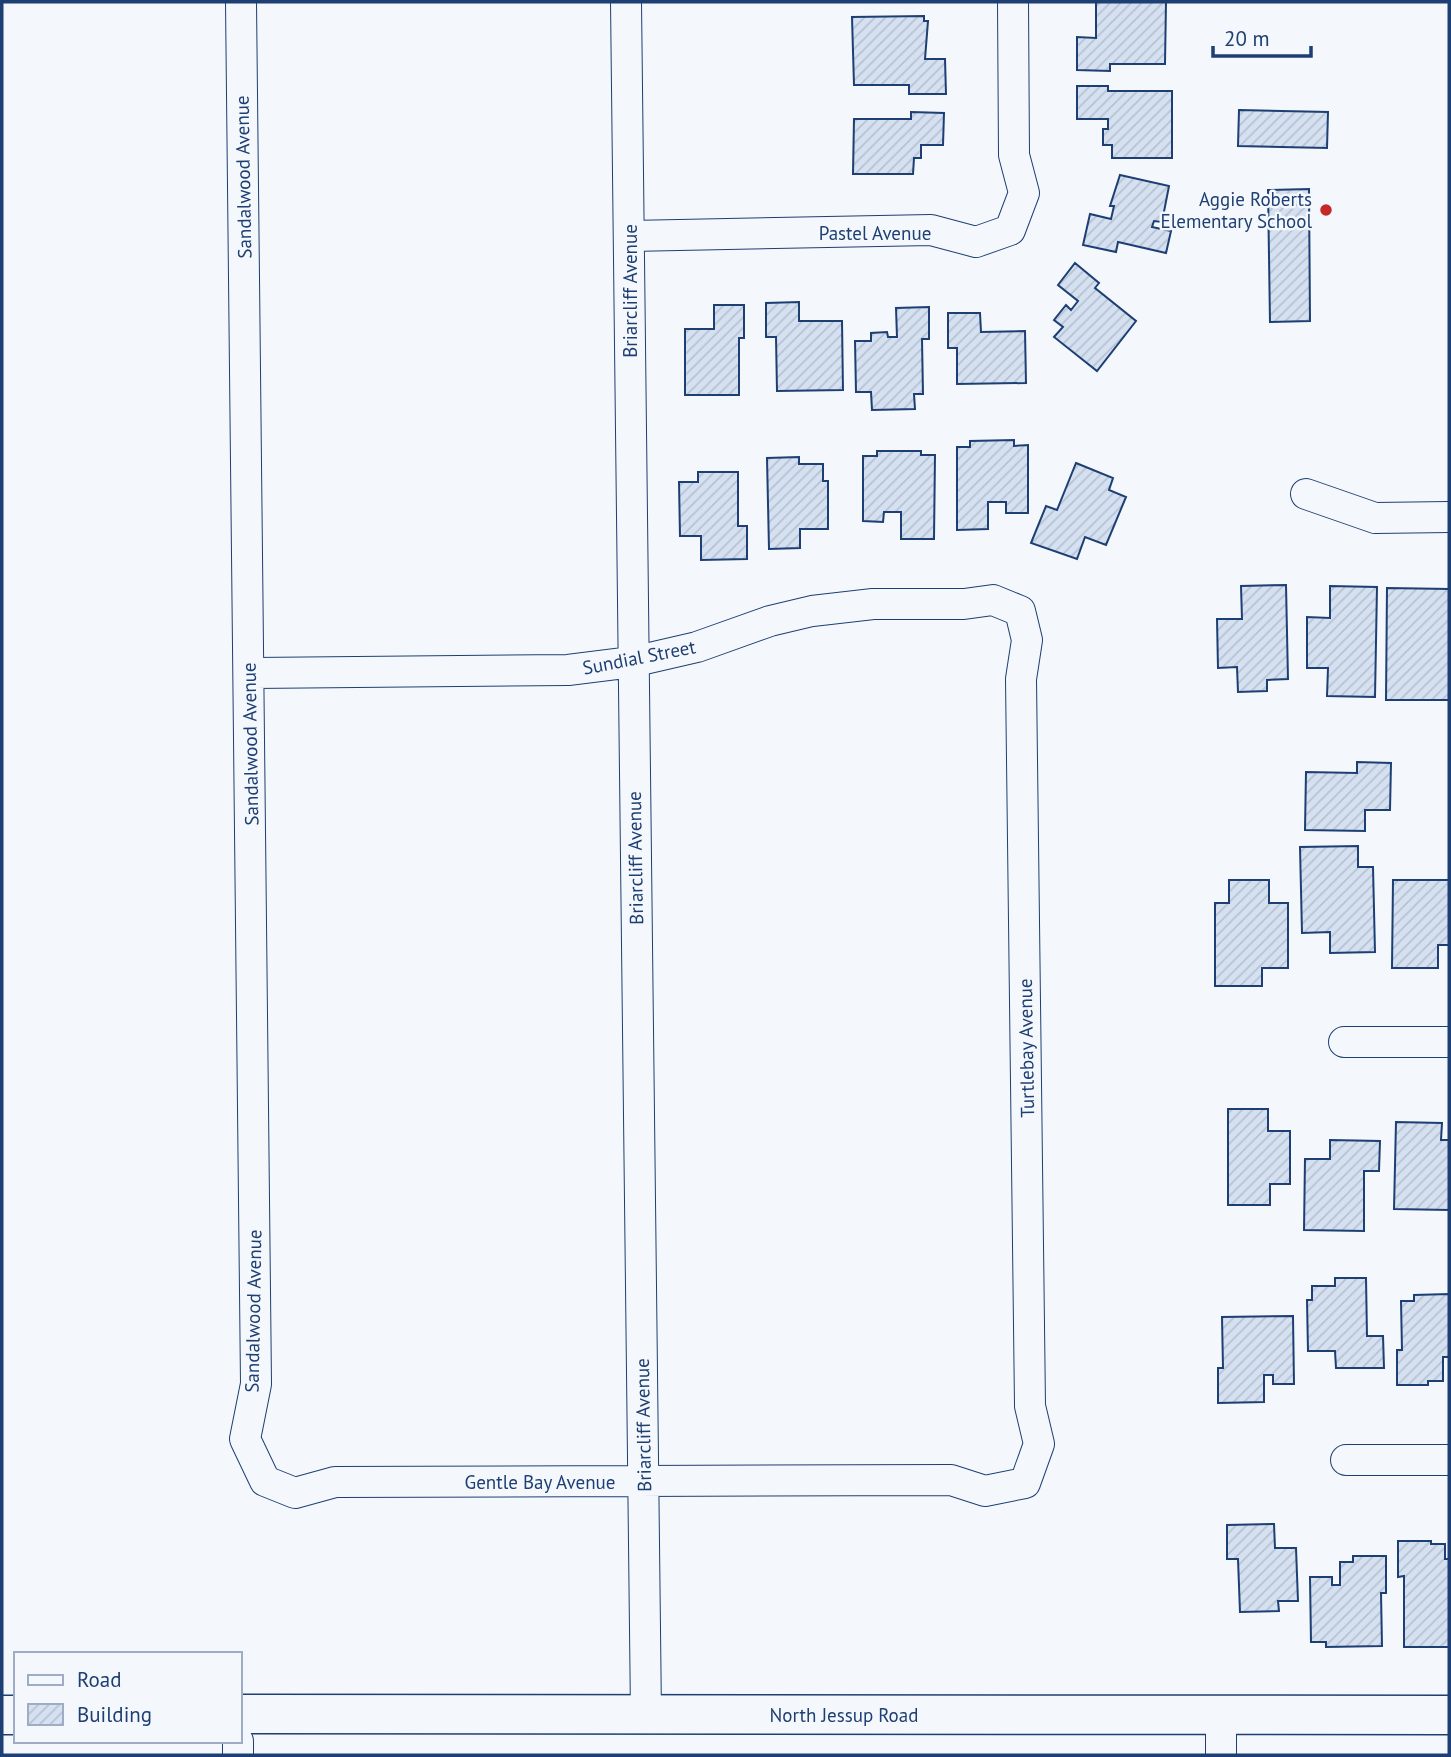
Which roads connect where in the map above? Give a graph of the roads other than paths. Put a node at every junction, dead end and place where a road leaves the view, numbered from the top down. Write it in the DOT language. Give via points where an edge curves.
graph roads {
  1 [pos="241,2"];
  2 [pos="626,2"];
  3 [pos="1013,2"];
  4 [pos="630,236"];
  5 [pos="1306,495"];
  6 [pos="1449,517"];
  7 [pos="1020,611"];
  8 [pos="632,662"];
  9 [pos="250,673"];
  10 [pos="1344,1042"];
  11 [pos="1449,1042"];
  12 [pos="1346,1460"];
  13 [pos="1449,1460"];
  14 [pos="265,1481"];
  15 [pos="643,1482"];
  16 [pos="1025,1483"];
  17 [pos="242,1714"];
  18 [pos="646,1715"];
  19 [pos="1221,1715"];
  20 [pos="1449,1715"];
  21 [pos="1221,1755"];
  1 -- 9 [label="street, Sandalwood Avenue"];
  2 -- 4 [label="street, Briarcliff Avenue"];
  3 -- 4 [label="street, Pastel Avenue" via="1014,155 1024,193 1010,230 976,242 932,230"];
  4 -- 8 [label="street, Briarcliff Avenue"];
  5 -- 6 [label="street" via="1375,518"];
  7 -- 8 [label="street, Sundial Street" via="993,600 812,611"];
  7 -- 16 [label="street, Turtlebay Avenue" via="1027,640 1021,679 1030,1406 1039,1444"];
  8 -- 9 [label="street, Sundial Street" via="568,670"];
  8 -- 15 [label="street, Briarcliff Avenue"];
  9 -- 14 [label="street, Sandalwood Avenue" via="256,1384 246,1438"];
  10 -- 11 [label="street"];
  12 -- 13 [label="street"];
  14 -- 15 [label="street, Gentle Bay Avenue" via="295,1493 335,1482"];
  15 -- 16 [label="street, Gentle Bay Avenue" via="951,1480 985,1491"];
  15 -- 18 [label="street, Briarcliff Avenue"];
  17 -- 18 [label="street, North Jessup Road"];
  18 -- 19 [label="street, North Jessup Road"];
  19 -- 20 [label="street, North Jessup Road"];
  19 -- 21 [label="street"];
}
